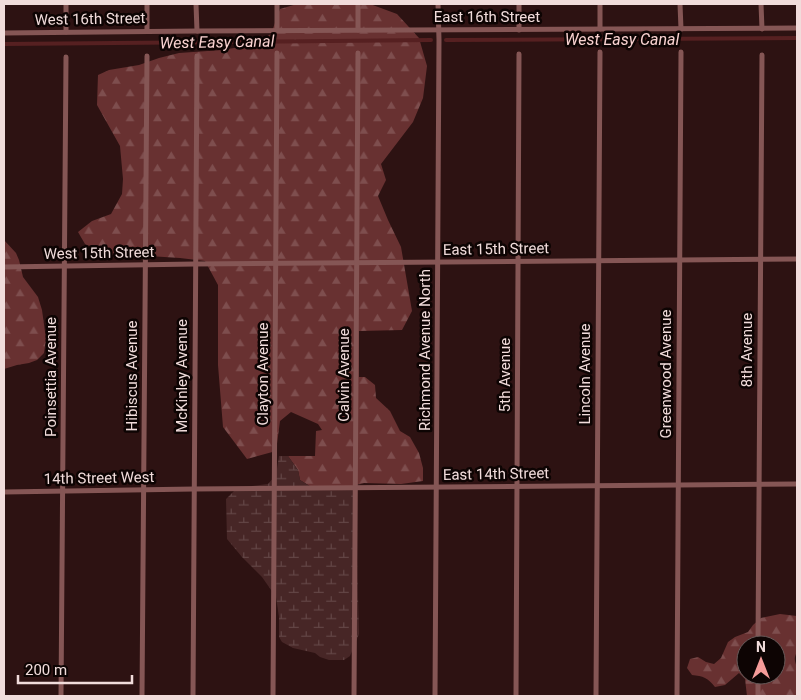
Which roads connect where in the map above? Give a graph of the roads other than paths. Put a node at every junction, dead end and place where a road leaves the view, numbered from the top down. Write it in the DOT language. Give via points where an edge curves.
graph roads {
  1 [pos="66,4"];
  2 [pos="147,4"];
  3 [pos="196,4"];
  4 [pos="277,4"];
  5 [pos="358,4"];
  6 [pos="438,4"];
  7 [pos="519,4"];
  8 [pos="600,4"];
  9 [pos="680,4"];
  10 [pos="761,4"];
  11 [pos="762,28"];
  12 [pos="797,28"];
  13 [pos="600,29"];
  14 [pos="681,29"];
  15 [pos="277,30"];
  16 [pos="358,30"];
  17 [pos="439,30"];
  18 [pos="519,30"];
  19 [pos="147,31"];
  20 [pos="178,31"];
  21 [pos="196,31"];
  22 [pos="66,32"];
  23 [pos="4,33"];
  24 [pos="600,52"];
  25 [pos="681,52"];
  26 [pos="277,53"];
  27 [pos="358,53"];
  28 [pos="519,54"];
  29 [pos="762,54"];
  30 [pos="147,56"];
  31 [pos="196,56"];
  32 [pos="66,57"];
  33 [pos="760,259"];
  34 [pos="797,259"];
  35 [pos="680,260"];
  36 [pos="518,261"];
  37 [pos="599,261"];
  38 [pos="438,262"];
  39 [pos="276,263"];
  40 [pos="357,263"];
  41 [pos="195,264"];
  42 [pos="145,265"];
  43 [pos="65,266"];
  44 [pos="4,267"];
  45 [pos="759,484"];
  46 [pos="797,484"];
  47 [pos="678,485"];
  48 [pos="517,486"];
  49 [pos="597,486"];
  50 [pos="356,487"];
  51 [pos="436,487"];
  52 [pos="275,488"];
  53 [pos="194,489"];
  54 [pos="144,490"];
  55 [pos="63,491"];
  56 [pos="4,492"];
  57 [pos="758,635"];
  58 [pos="61,696"];
  59 [pos="142,696"];
  60 [pos="193,696"];
  61 [pos="274,696"];
  62 [pos="354,696"];
  63 [pos="435,696"];
  64 [pos="516,696"];
  65 [pos="596,696"];
  66 [pos="677,696"];
  1 -- 22 [label="street"];
  2 -- 19 [label="street"];
  3 -- 21 [label="street"];
  4 -- 15 [label="street"];
  5 -- 16 [label="street"];
  6 -- 17 [label="street, Richmond Avenue North"];
  7 -- 18 [label="street"];
  8 -- 13 [label="street"];
  9 -- 14 [label="street"];
  10 -- 11 [label="street"];
  11 -- 12 [label="street, East 16th Street"];
  11 -- 14 [label="street, East 16th Street"];
  13 -- 14 [label="street, East 16th Street"];
  13 -- 18 [label="street, East 16th Street"];
  15 -- 16 [label="street, East 16th Street"];
  15 -- 21 [label="street, East 16th Street"];
  16 -- 17 [label="street, East 16th Street"];
  17 -- 18 [label="street, East 16th Street"];
  17 -- 38 [label="street, Richmond Avenue North"];
  19 -- 20 [label="street, West 16th Street"];
  19 -- 22 [label="street, West 16th Street"];
  20 -- 21 [label="street, East 16th Street"];
  22 -- 23 [label="street, West 16th Street"];
  24 -- 37 [label="street, Lincoln Avenue"];
  25 -- 35 [label="street, Greenwood Avenue"];
  26 -- 39 [label="street, Clayton Avenue"];
  27 -- 40 [label="street, Calvin Avenue"];
  28 -- 36 [label="street, 5th Avenue"];
  29 -- 33 [label="street, 8th Avenue"];
  30 -- 42 [label="street, Hibiscus Avenue"];
  31 -- 41 [label="street, McKinley Avenue"];
  32 -- 43 [label="street, Poinsettia Avenue"];
  33 -- 34 [label="street, East 15th Street"];
  33 -- 35 [label="street, East 15th Street"];
  33 -- 45 [label="street, 8th Avenue"];
  35 -- 37 [label="street, East 15th Street"];
  35 -- 47 [label="street, Greenwood Avenue"];
  36 -- 37 [label="street, East 15th Street"];
  36 -- 38 [label="street, East 15th Street"];
  36 -- 48 [label="street, 5th Avenue"];
  37 -- 49 [label="street, Lincoln Avenue"];
  38 -- 40 [label="street, East 15th Street"];
  38 -- 51 [label="street, Richmond Avenue North"];
  39 -- 40 [label="street, East 15th Street"];
  39 -- 41 [label="street, East 15th Street"];
  39 -- 52 [label="street, Clayton Avenue"];
  40 -- 50 [label="street, Calvin Avenue"];
  41 -- 42 [label="street, West 15th Street"];
  41 -- 53 [label="street, McKinley Avenue"];
  42 -- 43 [label="street, West 15th Street"];
  42 -- 54 [label="street, Hibiscus Avenue"];
  43 -- 44 [label="street, West 15th Street"];
  43 -- 55 [label="street, Poinsettia Avenue"];
  45 -- 46 [label="street, East 14th Street"];
  45 -- 47 [label="street, East 14th Street"];
  45 -- 57 [label="street, 8th Avenue"];
  47 -- 49 [label="street, East 14th Street"];
  47 -- 66 [label="street, Greenwood Avenue"];
  48 -- 49 [label="street, East 14th Street"];
  48 -- 51 [label="street, East 14th Street"];
  48 -- 64 [label="street, 5th Avenue"];
  49 -- 65 [label="street, Lincoln Avenue"];
  50 -- 51 [label="street, East 14th Street"];
  50 -- 52 [label="street, East 14th Street"];
  50 -- 62 [label="street, Calvin Avenue"];
  51 -- 63 [label="street, Richmond Avenue North"];
  52 -- 53 [label="street, East 14th Street"];
  52 -- 61 [label="street, Clayton Avenue"];
  53 -- 54 [label="street, 14th Street West"];
  53 -- 60 [label="street, McKinley Avenue"];
  54 -- 55 [label="street, 14th Street West"];
  54 -- 59 [label="street, Hibiscus Avenue"];
  55 -- 56 [label="street, 14th Street West"];
  55 -- 58 [label="street, Poinsettia Avenue"];
}
